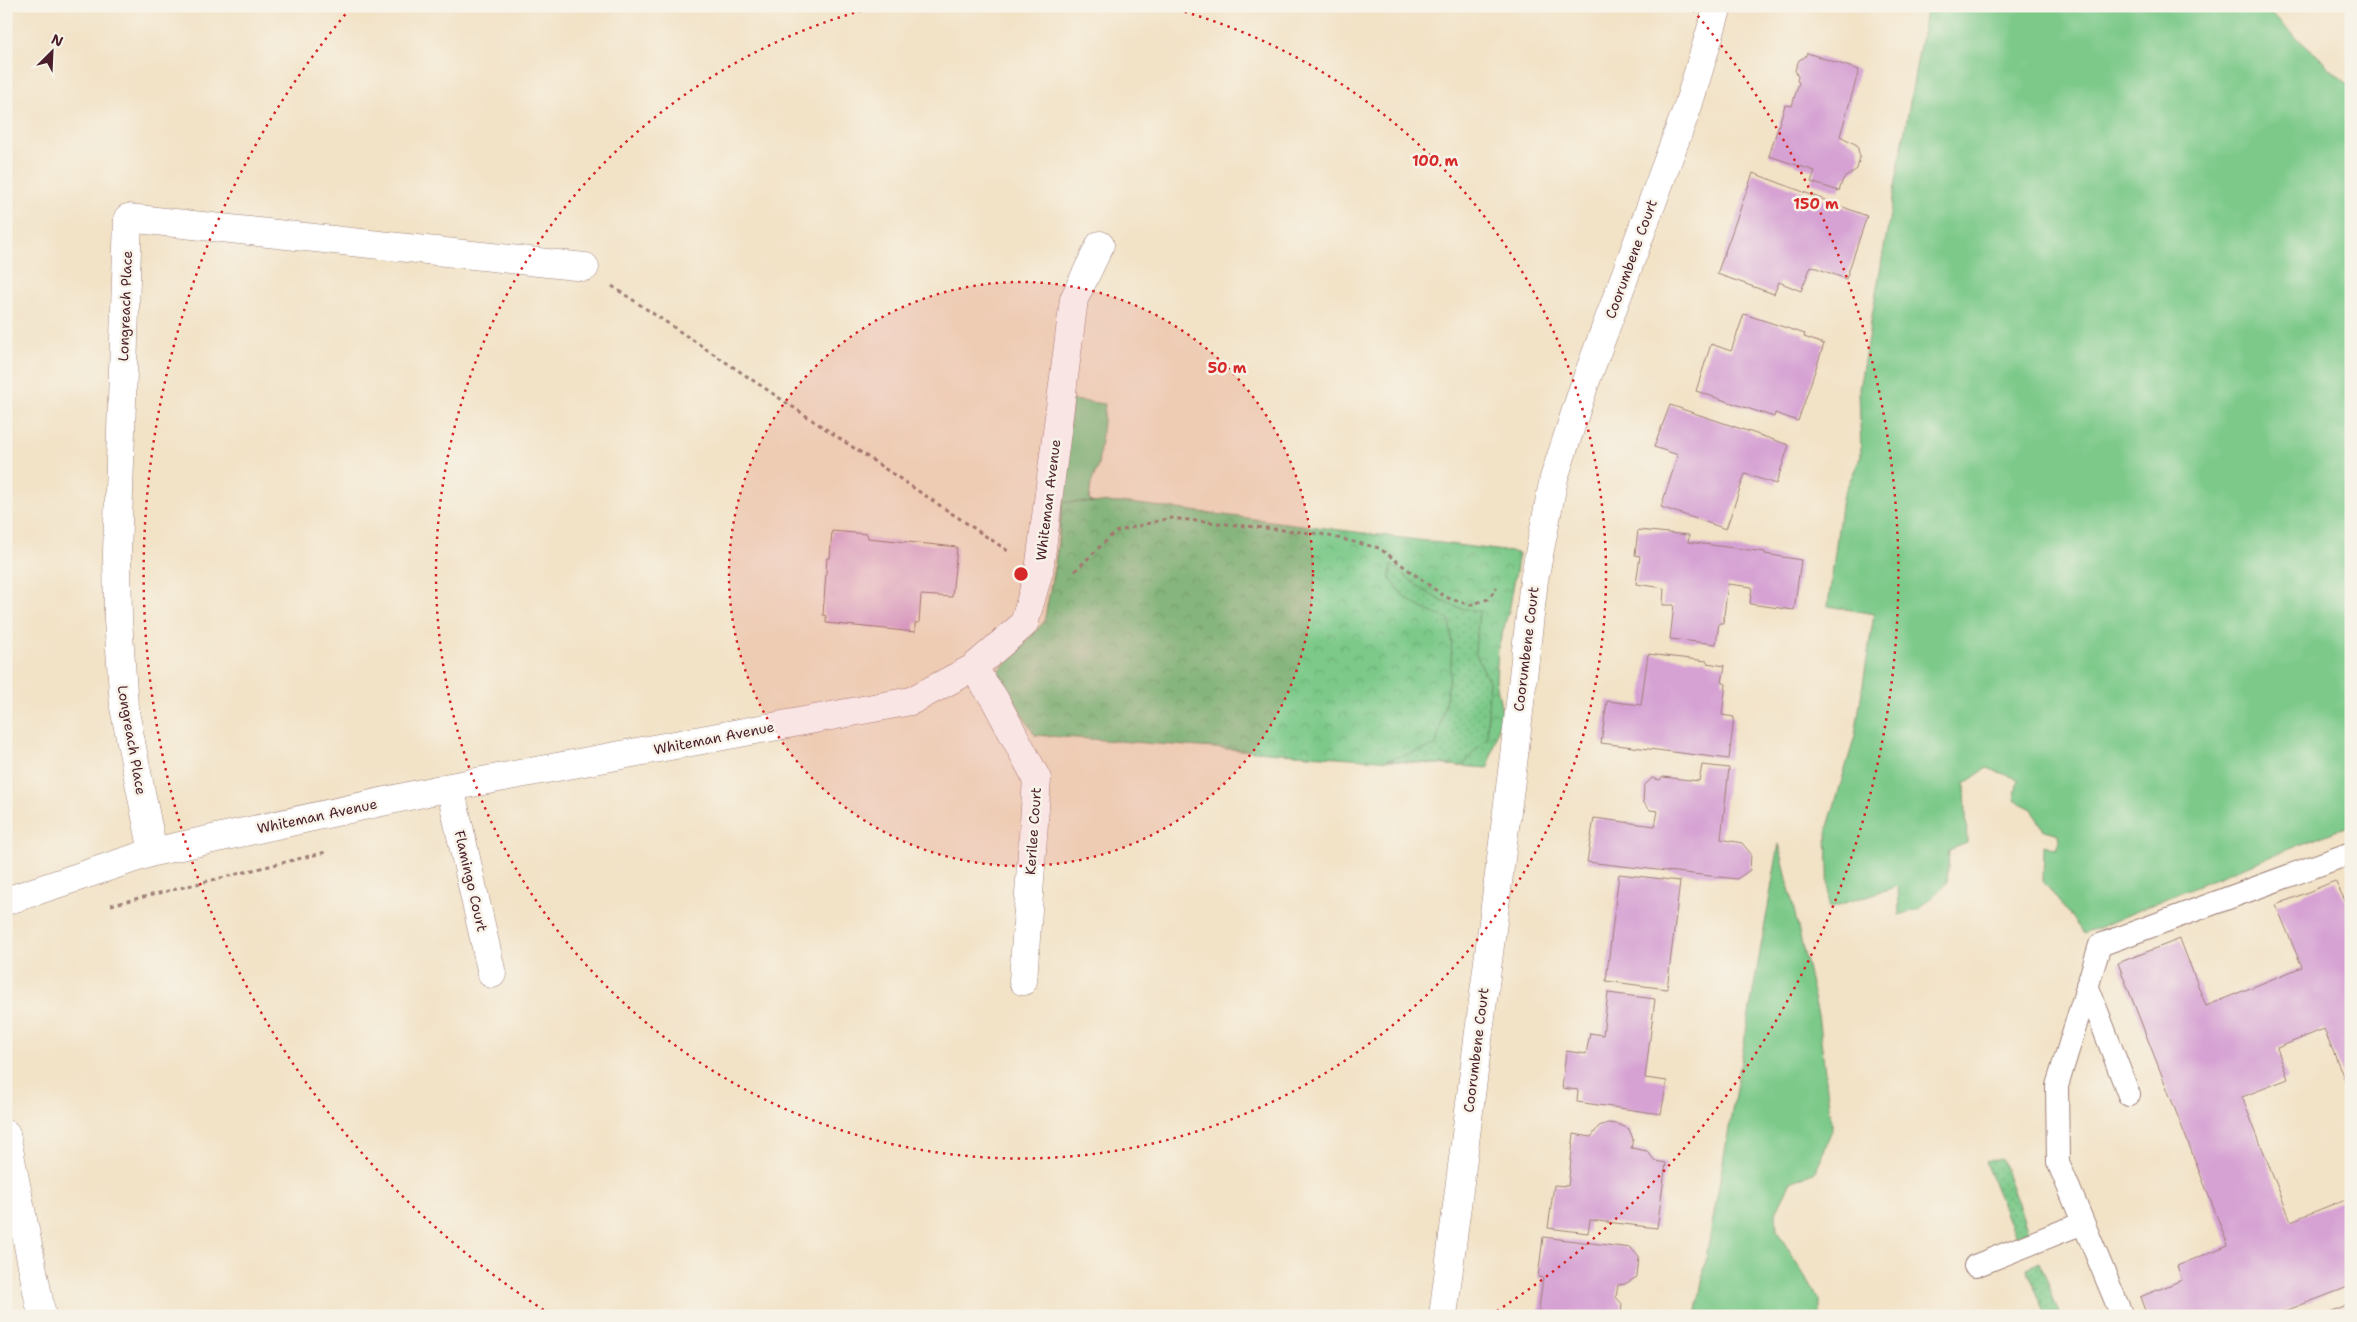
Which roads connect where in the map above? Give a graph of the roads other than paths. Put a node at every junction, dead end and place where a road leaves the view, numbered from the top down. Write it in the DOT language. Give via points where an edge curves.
graph roads {
  1 [pos="1718,6"];
  2 [pos="1100,245"];
  3 [pos="585,267"];
  4 [pos="973,668"];
  5 [pos="450,787"];
  6 [pos="153,852"];
  7 [pos="2351,853"];
  8 [pos="6,901"];
  9 [pos="492,974"];
  10 [pos="1024,981"];
  11 [pos="2087,986"];
  12 [pos="2129,1095"];
  13 [pos="6,1134"];
  14 [pos="2083,1223"];
  15 [pos="1975,1266"];
  16 [pos="42,1316"];
  17 [pos="1443,1316"];
  18 [pos="2122,1316"];
  1 -- 17 [label="street, Coorumbene Court" via="1688,106 1584,386 1554,478 1534,580"];
  2 -- 4 [label="street, Whiteman Avenue" via="1074,299 1039,571 1024,624"];
  3 -- 6 [label="street, Longreach Place" via="128,218 117,553 118,619 124,707"];
  4 -- 5 [label="street, Whiteman Avenue" via="911,701"];
  4 -- 10 [label="street, Kerilee Court" via="994,698 1037,779"];
  5 -- 6 [label="street, Whiteman Avenue"];
  5 -- 9 [label="street, Flamingo Court"];
  6 -- 8 [label="street, Whiteman Avenue"];
  7 -- 11 [label="lane" via="2100,945"];
  11 -- 12 [label="lane"];
  11 -- 14 [label="lane" via="2057,1086 2058,1162"];
  13 -- 16 [label="street"];
  14 -- 15 [label="lane"];
  14 -- 18 [label="lane"];
}
